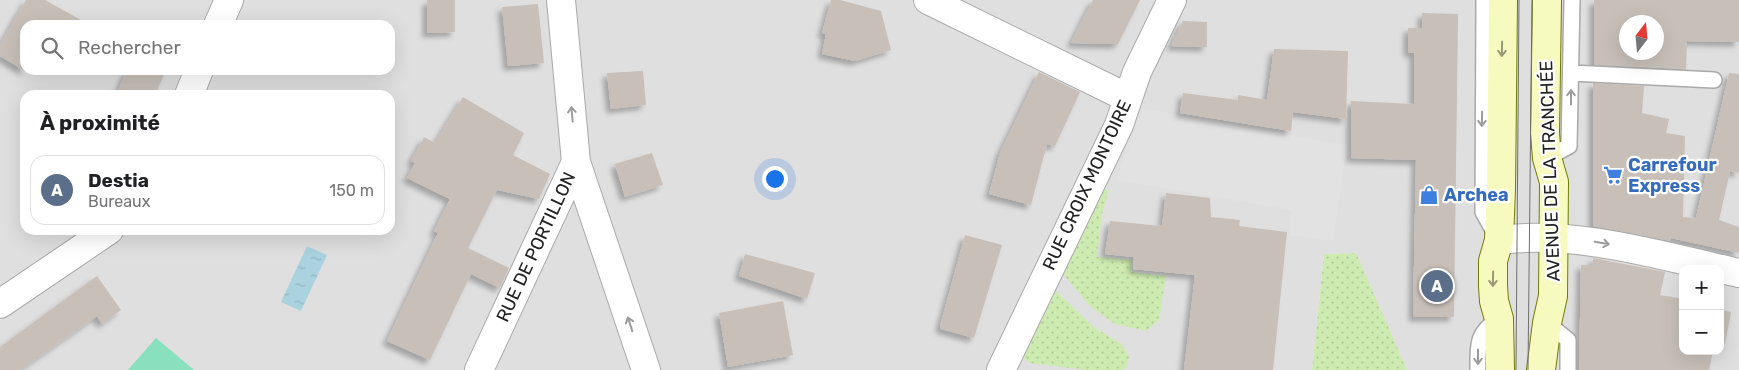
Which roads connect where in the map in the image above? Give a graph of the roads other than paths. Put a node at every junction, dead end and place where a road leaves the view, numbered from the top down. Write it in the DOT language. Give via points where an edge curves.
graph roads {
  1 [pos="229,0"];
  2 [pos="561,0"];
  3 [pos="928,0"];
  4 [pos="1172,0"];
  5 [pos="1484,0"];
  6 [pos="1503,0"];
  7 [pos="1547,0"];
  8 [pos="1572,0"];
  9 [pos="220,20"];
  10 [pos="1571,74"];
  11 [pos="197,75"];
  12 [pos="1714,80"];
  13 [pos="191,90"];
  14 [pos="1128,98"];
  15 [pos="1547,158"];
  16 [pos="576,162"];
  17 [pos="102,235"];
  18 [pos="1499,240"];
  19 [pos="1553,240"];
  20 [pos="1739,273"];
  21 [pos="0,304"];
  22 [pos="1499,319"];
  23 [pos="1547,323"];
  24 [pos="478,370"];
  25 [pos="646,370"];
  26 [pos="1000,370"];
  27 [pos="1478,370"];
  28 [pos="1500,370"];
  29 [pos="1542,370"];
  30 [pos="1568,370"];
  1 -- 9 [label="street"];
  16 -- 2 [label="street, RUE DE PORTILLON, one-way"];
  3 -- 14 [label="street"];
  4 -- 14 [label="street, RUE CROIX MONTOIRE"];
  5 -- 18 [label="lane, one-way" via="1482,212"];
  6 -- 18 [label="main road, one-way"];
  7 -- 15 [label="main road, AVENUE DE LA TRANCHÉE"];
  8 -- 10 [label="lane"];
  10 -- 12 [label="lane"];
  15 -- 10 [label="lane, one-way" via="1569,146"];
  11 -- 13 [label="street"];
  14 -- 26 [label="street, RUE CROIX MONTOIRE" via="1119,125"];
  15 -- 19 [label="main road, AVENUE DE LA TRANCHÉE" via="1554,182"];
  16 -- 24 [label="street, RUE DE PORTILLON"];
  25 -- 16 [label="street, one-way"];
  17 -- 21 [label="street"];
  18 -- 19 [label="street"];
  18 -- 22 [label="main road, one-way" via="1493,261 1494,301"];
  19 -- 20 [label="street, one-way" via="1597,241"];
  19 -- 23 [label="main road, AVENUE DE LA TRANCHÉE" via="1554,296"];
  22 -- 27 [label="lane, one-way" via="1489,325 1478,341"];
  22 -- 28 [label="main road"];
  23 -- 29 [label="main road, AVENUE DE LA TRANCHÉE"];
  23 -- 30 [label="lane" via="1568,340"];
}
